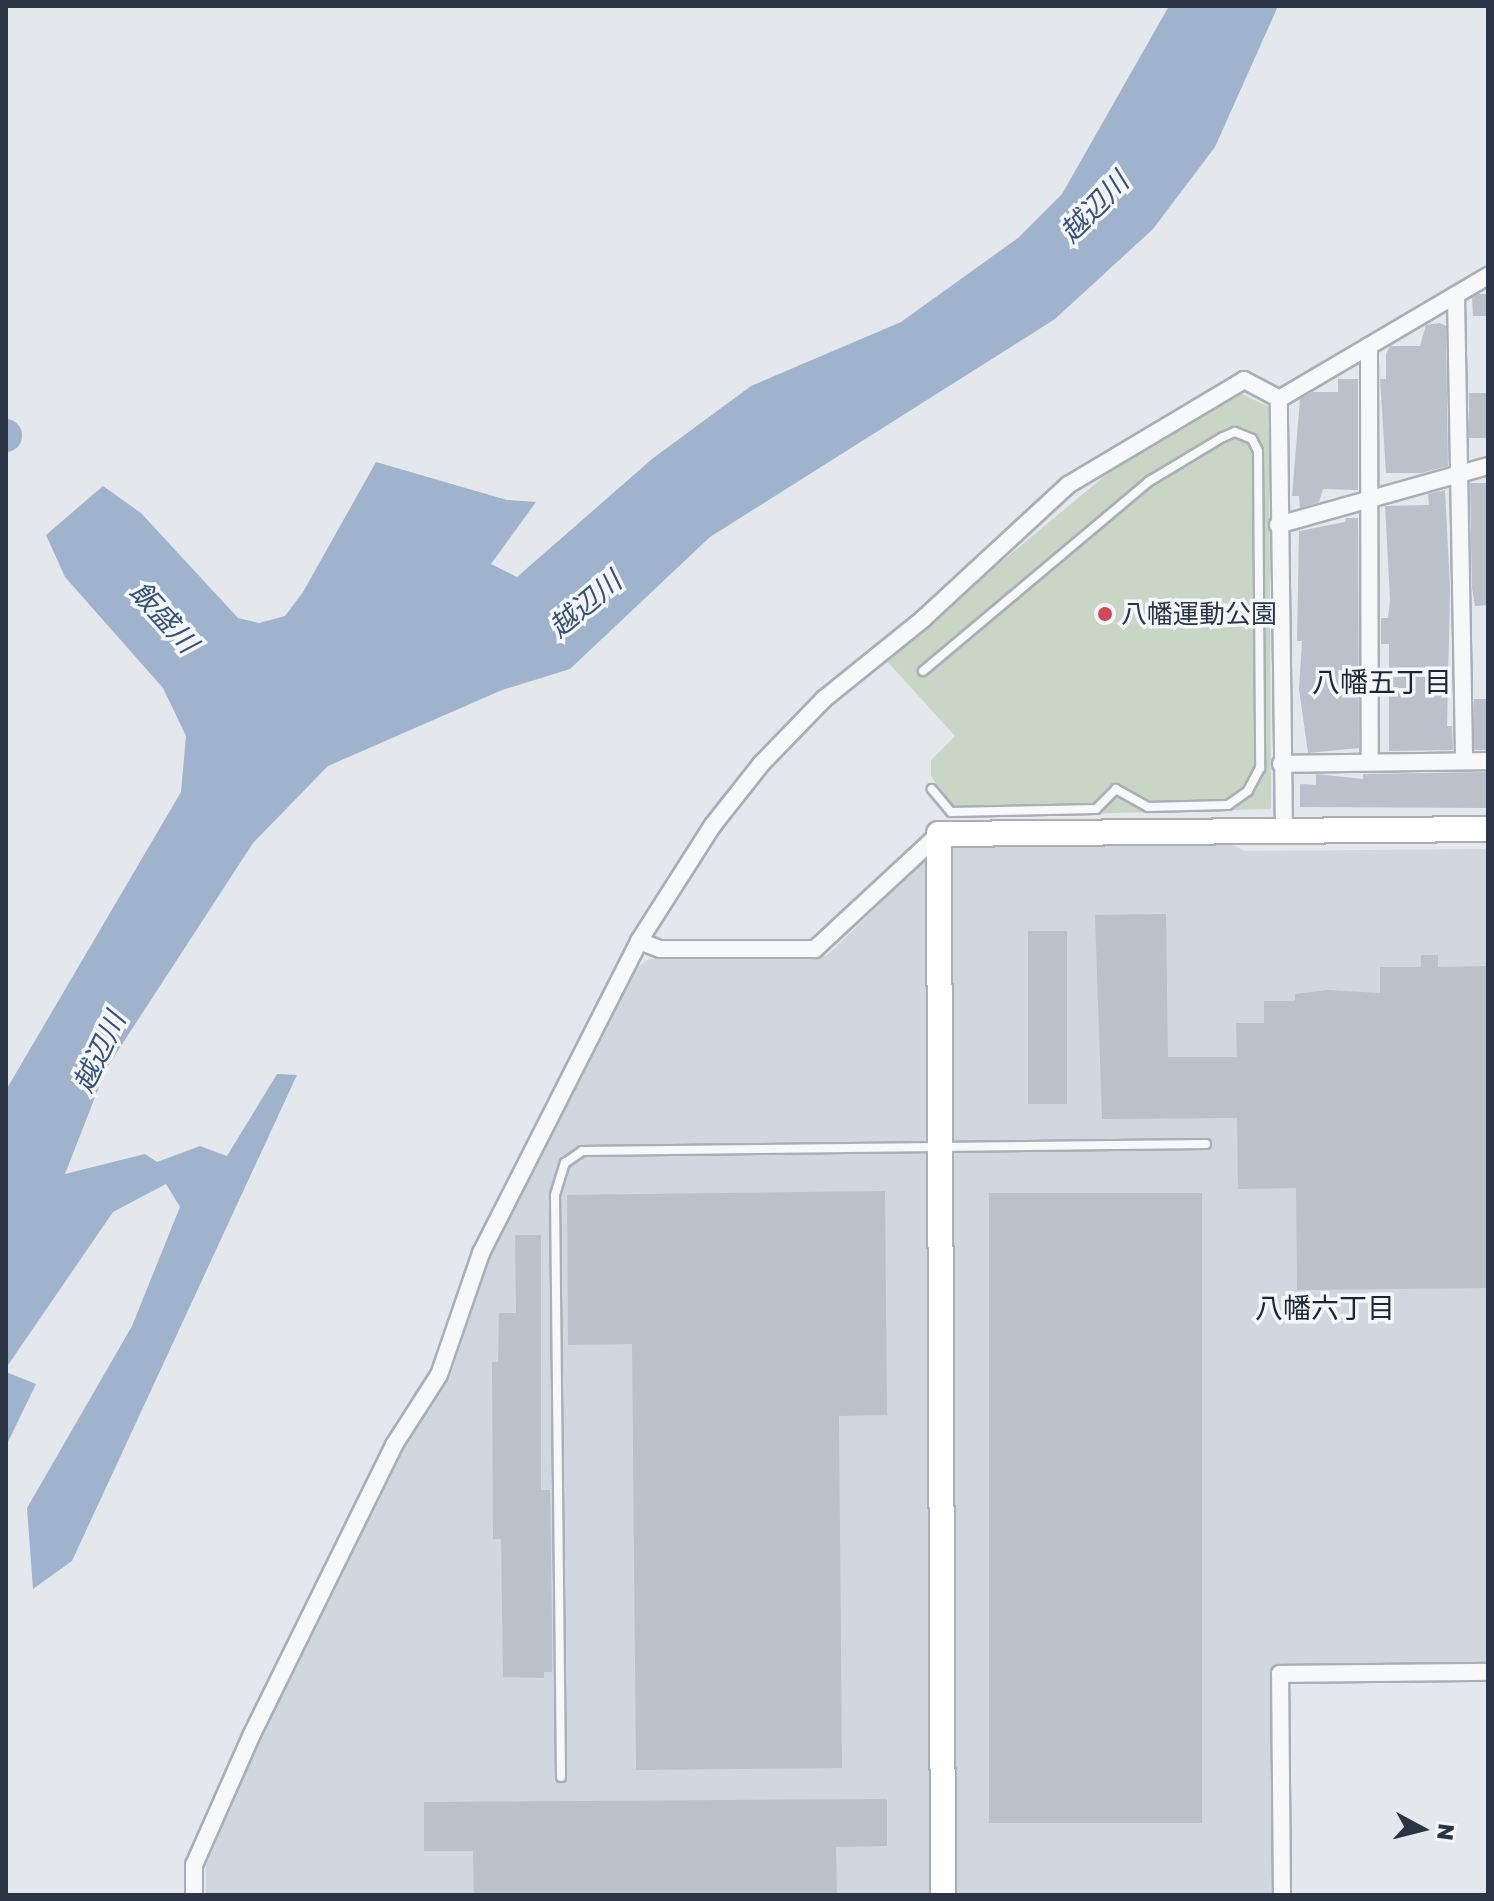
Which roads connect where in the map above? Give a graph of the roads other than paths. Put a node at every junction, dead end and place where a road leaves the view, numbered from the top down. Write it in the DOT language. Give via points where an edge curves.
graph roads {
  1 [pos="1488,276"];
  2 [pos="1456,296"];
  3 [pos="1369,346"];
  4 [pos="1279,399"];
  5 [pos="1488,466"];
  6 [pos="1461,473"];
  7 [pos="1258,479"];
  8 [pos="1278,479"];
  9 [pos="1370,499"];
  10 [pos="1278,525"];
  11 [pos="923,671"];
  12 [pos="1464,761"];
  13 [pos="1488,761"];
  14 [pos="1370,762"];
  15 [pos="1281,764"];
  16 [pos="932,789"];
  17 [pos="948,827"];
  18 [pos="1488,829"];
  19 [pos="1284,830"];
  20 [pos="639,941"];
  21 [pos="1206,1144"];
  22 [pos="939,1147"];
  23 [pos="1488,1672"];
  24 [pos="561,1777"];
  25 [pos="194,1895"];
  26 [pos="943,1895"];
  27 [pos="1282,1895"];
  1 -- 2 [label="street"];
  2 -- 3 [label="street"];
  2 -- 6 [label="street"];
  3 -- 4 [label="street"];
  3 -- 9 [label="street"];
  4 -- 8 [label="street"];
  4 -- 20 [label="street" via="1244,380 1068,485 923,619 787,734 713,825"];
  5 -- 6 [label="street"];
  6 -- 9 [label="street"];
  6 -- 12 [label="street"];
  7 -- 8 [label="lane"];
  7 -- 11 [label="lane" via="1258,451 1252,439 1235,432 1223,437 1103,514"];
  7 -- 17 [label="lane" via="1260,768 1248,791 1228,805 1148,807 1116,789 1096,809"];
  8 -- 10 [label="street"];
  9 -- 10 [label="street"];
  9 -- 14 [label="street"];
  10 -- 15 [label="street"];
  12 -- 13 [label="street"];
  12 -- 14 [label="street"];
  14 -- 15 [label="street"];
  15 -- 19 [label="street"];
  16 -- 17 [label="lane"];
  17 -- 19 [label="street"];
  17 -- 20 [label="street" via="815,949 660,949"];
  17 -- 22 [label="street"];
  18 -- 19 [label="street"];
  20 -- 25 [label="street" via="481,1253 439,1375 394,1445 252,1734 194,1865"];
  21 -- 22 [label="lane"];
  22 -- 24 [label="lane" via="582,1151 565,1163 555,1195"];
  22 -- 26 [label="street"];
  23 -- 27 [label="street" via="1280,1674"];
}
